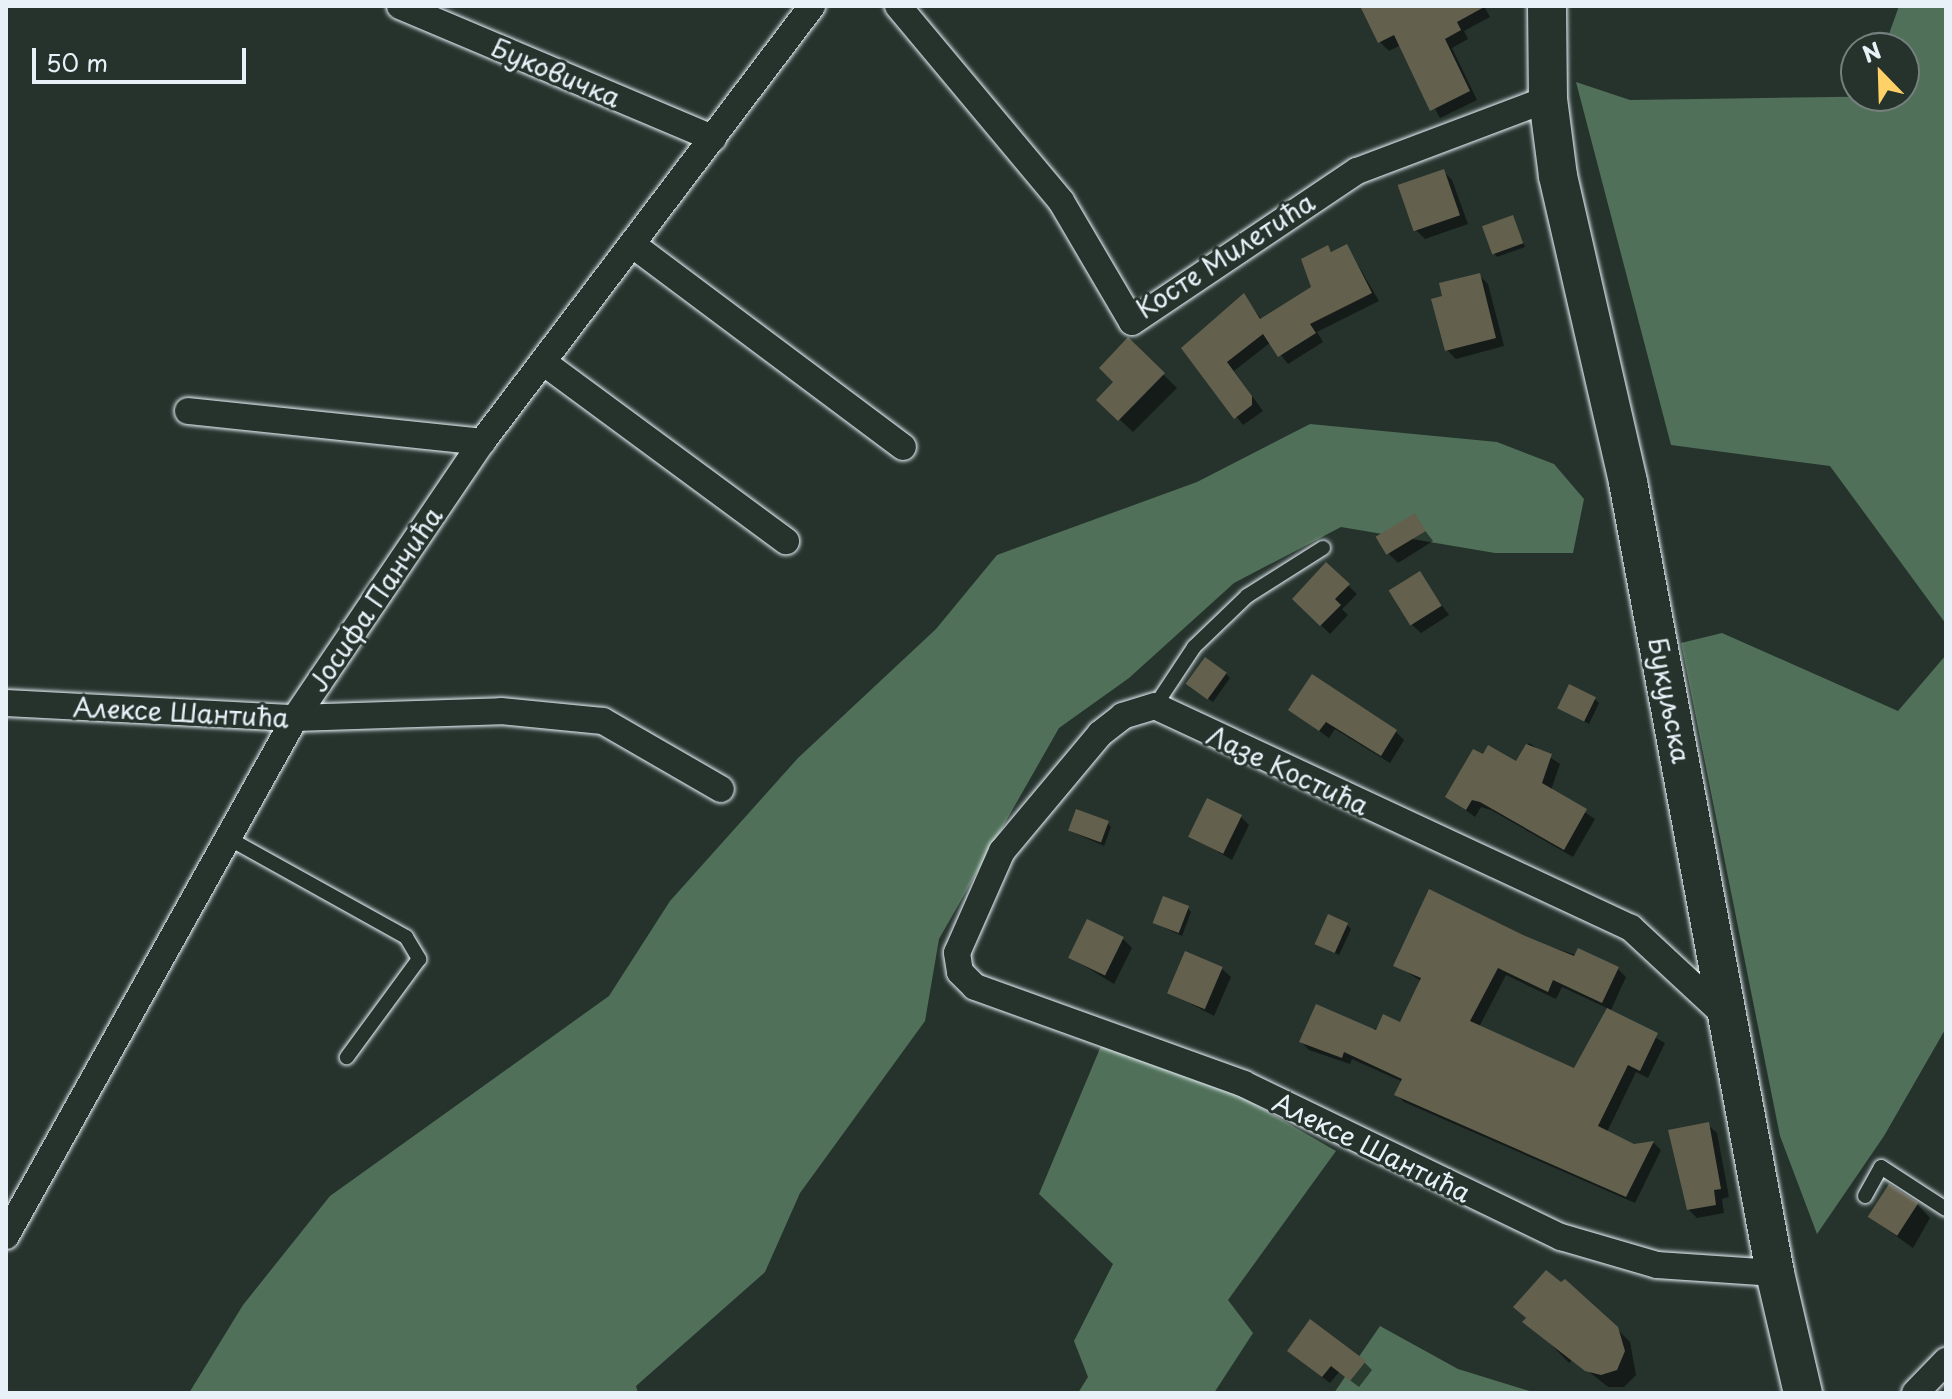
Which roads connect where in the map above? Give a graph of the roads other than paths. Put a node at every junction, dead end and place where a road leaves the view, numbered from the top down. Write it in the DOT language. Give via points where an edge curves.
graph roads {
  1 [pos="400,6"];
  2 [pos="812,6"];
  3 [pos="898,6"];
  4 [pos="1547,6"];
  5 [pos="1548,99"];
  6 [pos="713,138"];
  7 [pos="633,245"];
  8 [pos="543,362"];
  9 [pos="188,411"];
  10 [pos="482,442"];
  11 [pos="903,447"];
  12 [pos="786,541"];
  13 [pos="1323,548"];
  14 [pos="6,703"];
  15 [pos="1155,706"];
  16 [pos="295,718"];
  17 [pos="721,789"];
  18 [pos="228,838"];
  19 [pos="1732,1021"];
  20 [pos="347,1057"];
  21 [pos="1865,1196"];
  22 [pos="1946,1209"];
  23 [pos="6,1236"];
  24 [pos="1775,1273"];
  25 [pos="1946,1361"];
  26 [pos="1803,1393"];
  27 [pos="1915,1393"];
  1 -- 6 [label="street, Буковичка"];
  2 -- 6 [label="street, Јосифа Панчића"];
  3 -- 5 [label="street, Косте Милетића" via="1061,201 1132,322 1357,171"];
  4 -- 5 [label="main road, Букуљска"];
  5 -- 19 [label="main road, Букуљска" via="1558,176 1628,482"];
  6 -- 7 [label="street, Јосифа Панчића"];
  7 -- 8 [label="street, Јосифа Панчића"];
  7 -- 11 [label="street"];
  8 -- 10 [label="street, Јосифа Панчића"];
  8 -- 12 [label="street"];
  9 -- 10 [label="street"];
  10 -- 16 [label="street, Јосифа Панчића"];
  13 -- 15 [label="lane" via="1247,596 1194,647"];
  14 -- 16 [label="street, Алексе Шантића"];
  15 -- 19 [label="street, Лазе Костића" via="1631,928"];
  15 -- 24 [label="street, Алексе Шантића" via="1123,716 1100,734 1002,851 957,953 960,972 975,987 1244,1084 1501,1212 1586,1246 1657,1265"];
  16 -- 17 [label="street, Алексе Шантића" via="501,711 603,721"];
  16 -- 18 [label="street, Јосифа Панчића"];
  18 -- 20 [label="lane" via="406,937 419,959"];
  18 -- 23 [label="street, Јосифа Панчића"];
  19 -- 24 [label="main road, Букуљска"];
  21 -- 22 [label="lane" via="1881,1167"];
  24 -- 26 [label="main road, Букуљска"];
  25 -- 27 [label="street"];
}
